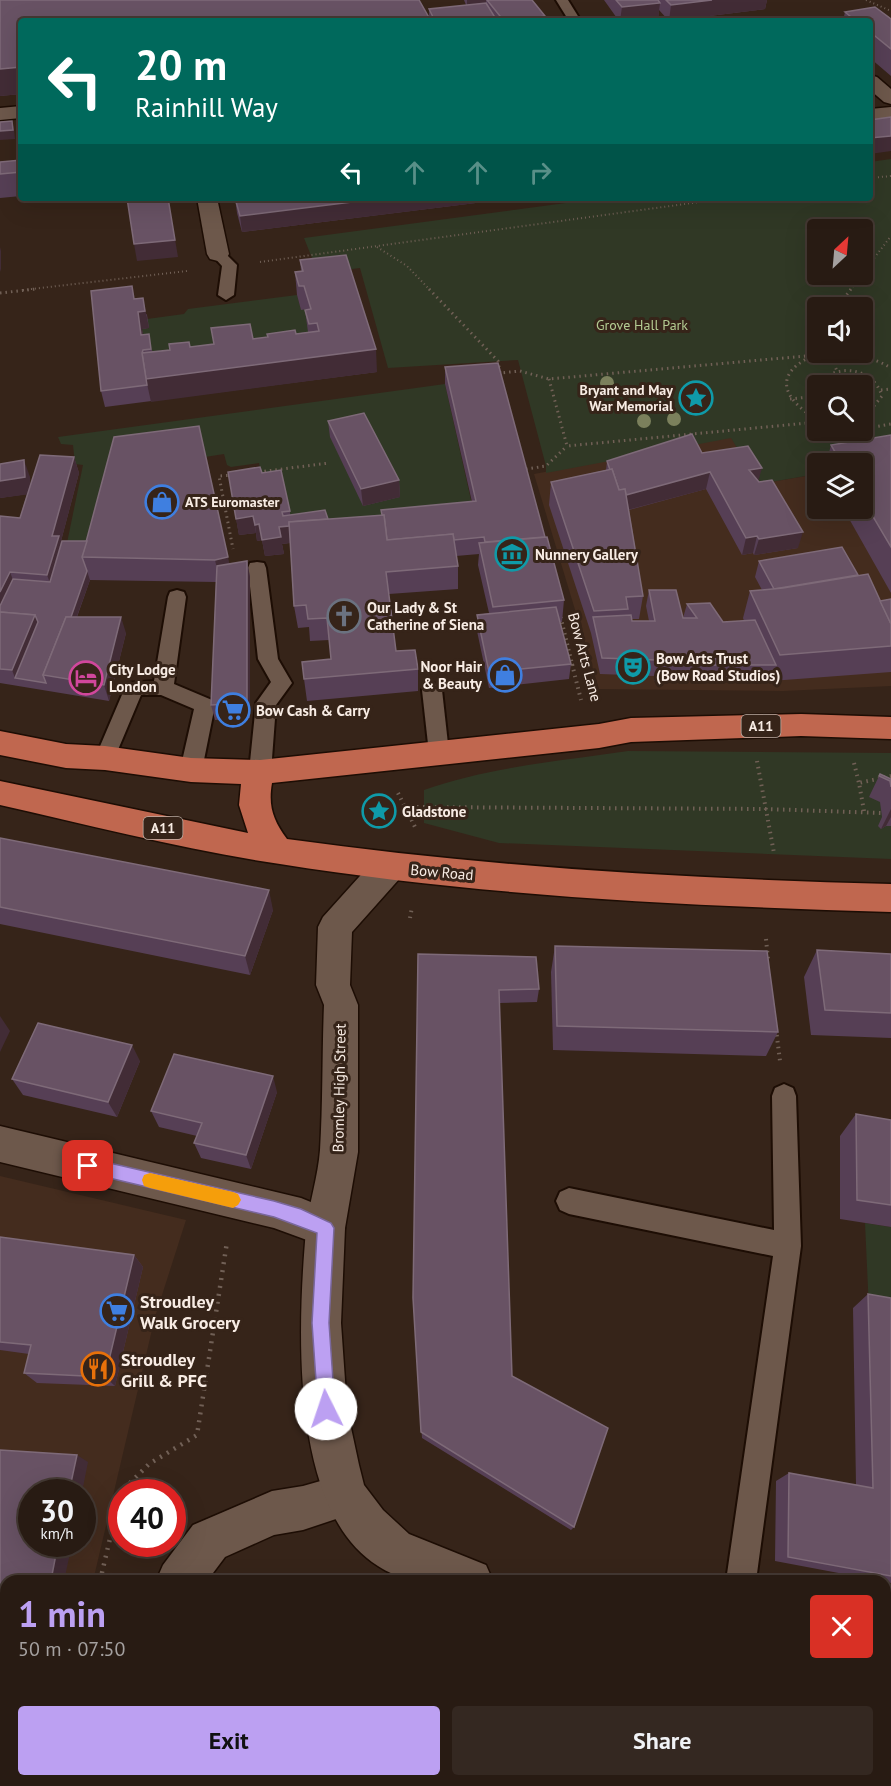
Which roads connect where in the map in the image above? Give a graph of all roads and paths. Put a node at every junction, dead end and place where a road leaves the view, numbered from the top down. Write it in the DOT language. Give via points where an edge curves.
graph roads {
  1 [pos="562,0"];
  2 [pos="866,0"];
  3 [pos="879,6"];
  4 [pos="873,7"];
  5 [pos="891,11"];
  6 [pos="884,13"];
  7 [pos="573,18"];
  8 [pos="873,83"];
  9 [pos="891,98"];
  10 [pos="18,112"];
  11 [pos="891,113"];
  12 [pos="0,114"];
  13 [pos="873,115"];
  14 [pos="891,176"];
  15 [pos="873,178"];
  16 [pos="208,201"];
  17 [pos="707,201"];
  18 [pos="891,236"];
  19 [pos="376,247"];
  20 [pos="224,260"];
  21 [pos="873,260"];
  22 [pos="0,293"];
  23 [pos="226,295"];
  24 [pos="807,356"];
  25 [pos="873,359"];
  26 [pos="807,360"];
  27 [pos="833,363"];
  28 [pos="891,368"];
  29 [pos="837,371"];
  30 [pos="826,375"];
  31 [pos="549,379"];
  32 [pos="891,389"];
  33 [pos="882,390"];
  34 [pos="807,396"];
  35 [pos="790,399"];
  36 [pos="873,405"];
  37 [pos="807,414"];
  38 [pos="807,422"];
  39 [pos="891,424"];
  40 [pos="873,425"];
  41 [pos="875,428"];
  42 [pos="567,446"];
  43 [pos="524,459"];
  44 [pos="329,463"];
  45 [pos="250,473"];
  46 [pos="240,474"];
  47 [pos="257,568"];
  48 [pos="177,597"];
  49 [pos="560,610"];
  50 [pos="163,688"];
  51 [pos="432,690"];
  52 [pos="891,728"];
  53 [pos="599,736"];
  54 [pos="0,743"];
  55 [pos="439,753"];
  56 [pos="756,754"];
  57 [pos="853,756"];
  58 [pos="105,758"];
  59 [pos="191,770"];
  60 [pos="260,772"];
  61 [pos="891,776"];
  62 [pos="859,783"];
  63 [pos="397,787"];
  64 [pos="0,793"];
  65 [pos="405,807"];
  66 [pos="766,809"];
  67 [pos="864,811"];
  68 [pos="881,813"];
  69 [pos="419,834"];
  70 [pos="278,851"];
  71 [pos="774,853"];
  72 [pos="389,867"];
  73 [pos="891,898"];
  74 [pos="766,939"];
  75 [pos="769,962"];
  76 [pos="775,1017"];
  77 [pos="784,1095"];
  78 [pos="0,1144"];
  79 [pos="237,1201"];
  80 [pos="569,1201"];
  81 [pos="326,1228"];
  82 [pos="788,1245"];
  83 [pos="345,1496"];
  84 [pos="101,1575"];
  85 [pos="184,1575"];
  86 [pos="454,1575"];
  87 [pos="742,1575"];
  1 -- 7 [label="lane"];
  2 -- 3 [label="path"];
  3 -- 4 [label="path"];
  3 -- 5 [label="path"];
  5 -- 6 [label="path"];
  8 -- 9 [label="street"];
  10 -- 12 [label="street"];
  11 -- 13 [label="street"];
  14 -- 15 [label="path"];
  16 -- 20 [label="street"];
  17 -- 19 [label="path"];
  18 -- 21 [label="path"];
  19 -- 20 [label="path"];
  19 -- 31 [label="path" via="415,275 498,361 501,373 520,370"];
  20 -- 22 [label="path"];
  20 -- 23 [label="lane"];
  24 -- 31 [label="path"];
  25 -- 28 [label="path"];
  26 -- 35 [label="path" via="794,366 786,376"];
  27 -- 29 [label="path"];
  29 -- 30 [label="path"];
  29 -- 33 [label="path" via="865,375"];
  31 -- 42 [label="path"];
  32 -- 33 [label="path"];
  33 -- 36 [label="path" via="879,402"];
  34 -- 35 [label="path"];
  35 -- 37 [label="path"];
  38 -- 42 [label="path"];
  39 -- 41 [label="path"];
  40 -- 41 [label="path"];
  42 -- 43 [label="path" via="546,466 526,469"];
  44 -- 45 [label="path"];
  46 -- 47 [label="path" via="219,476 233,548"];
  47 -- 60 [label="lane" via="268,659 282,683 266,703"];
  48 -- 50 [label="lane"];
  49 -- 53 [label="path, Bow Arts Lane" via="581,700"];
  50 -- 58 [label="lane" via="134,688"];
  50 -- 59 [label="lane" via="204,705"];
  51 -- 55 [label="lane"];
  52 -- 53 [label="highway, A11" via="801,725 631,730"];
  53 -- 55 [label="highway, A11"];
  54 -- 58 [label="highway, A11" via="66,756"];
  55 -- 60 [label="highway, A11"];
  56 -- 66 [label="path"];
  57 -- 62 [label="path"];
  58 -- 59 [label="highway, A11"];
  59 -- 60 [label="highway, A11"];
  60 -- 70 [label="highway" via="253,794 255,814"];
  61 -- 62 [label="path"];
  62 -- 67 [label="path"];
  63 -- 65 [label="path"];
  64 -- 70 [label="highway, Bow Road / A11"];
  65 -- 66 [label="path"];
  65 -- 69 [label="path"];
  66 -- 67 [label="path"];
  66 -- 71 [label="path"];
  67 -- 68 [label="path"];
  70 -- 72 [label="highway, Bow Road / A11"];
  72 -- 73 [label="highway, Bow Road / A11" via="663,889"];
  72 -- 81 [label="street, Bromley High Street" via="335,927 333,985 341,1005 339,1152"];
  74 -- 75 [label="path"];
  76 -- 77 [label="path"];
  77 -- 82 [label="lane"];
  78 -- 79 [label="street"];
  79 -- 81 [label="street" via="301,1217"];
  79 -- 84 [label="path" via="197,1435 149,1464 121,1492"];
  80 -- 82 [label="lane"];
  81 -- 83 [label="street, Bromley High Street" via="321,1323 326,1409"];
  82 -- 87 [label="lane"];
  83 -- 85 [label="street" via="272,1513 210,1541"];
  83 -- 86 [label="street, Bromley High Street" via="367,1526 393,1550"];
}
